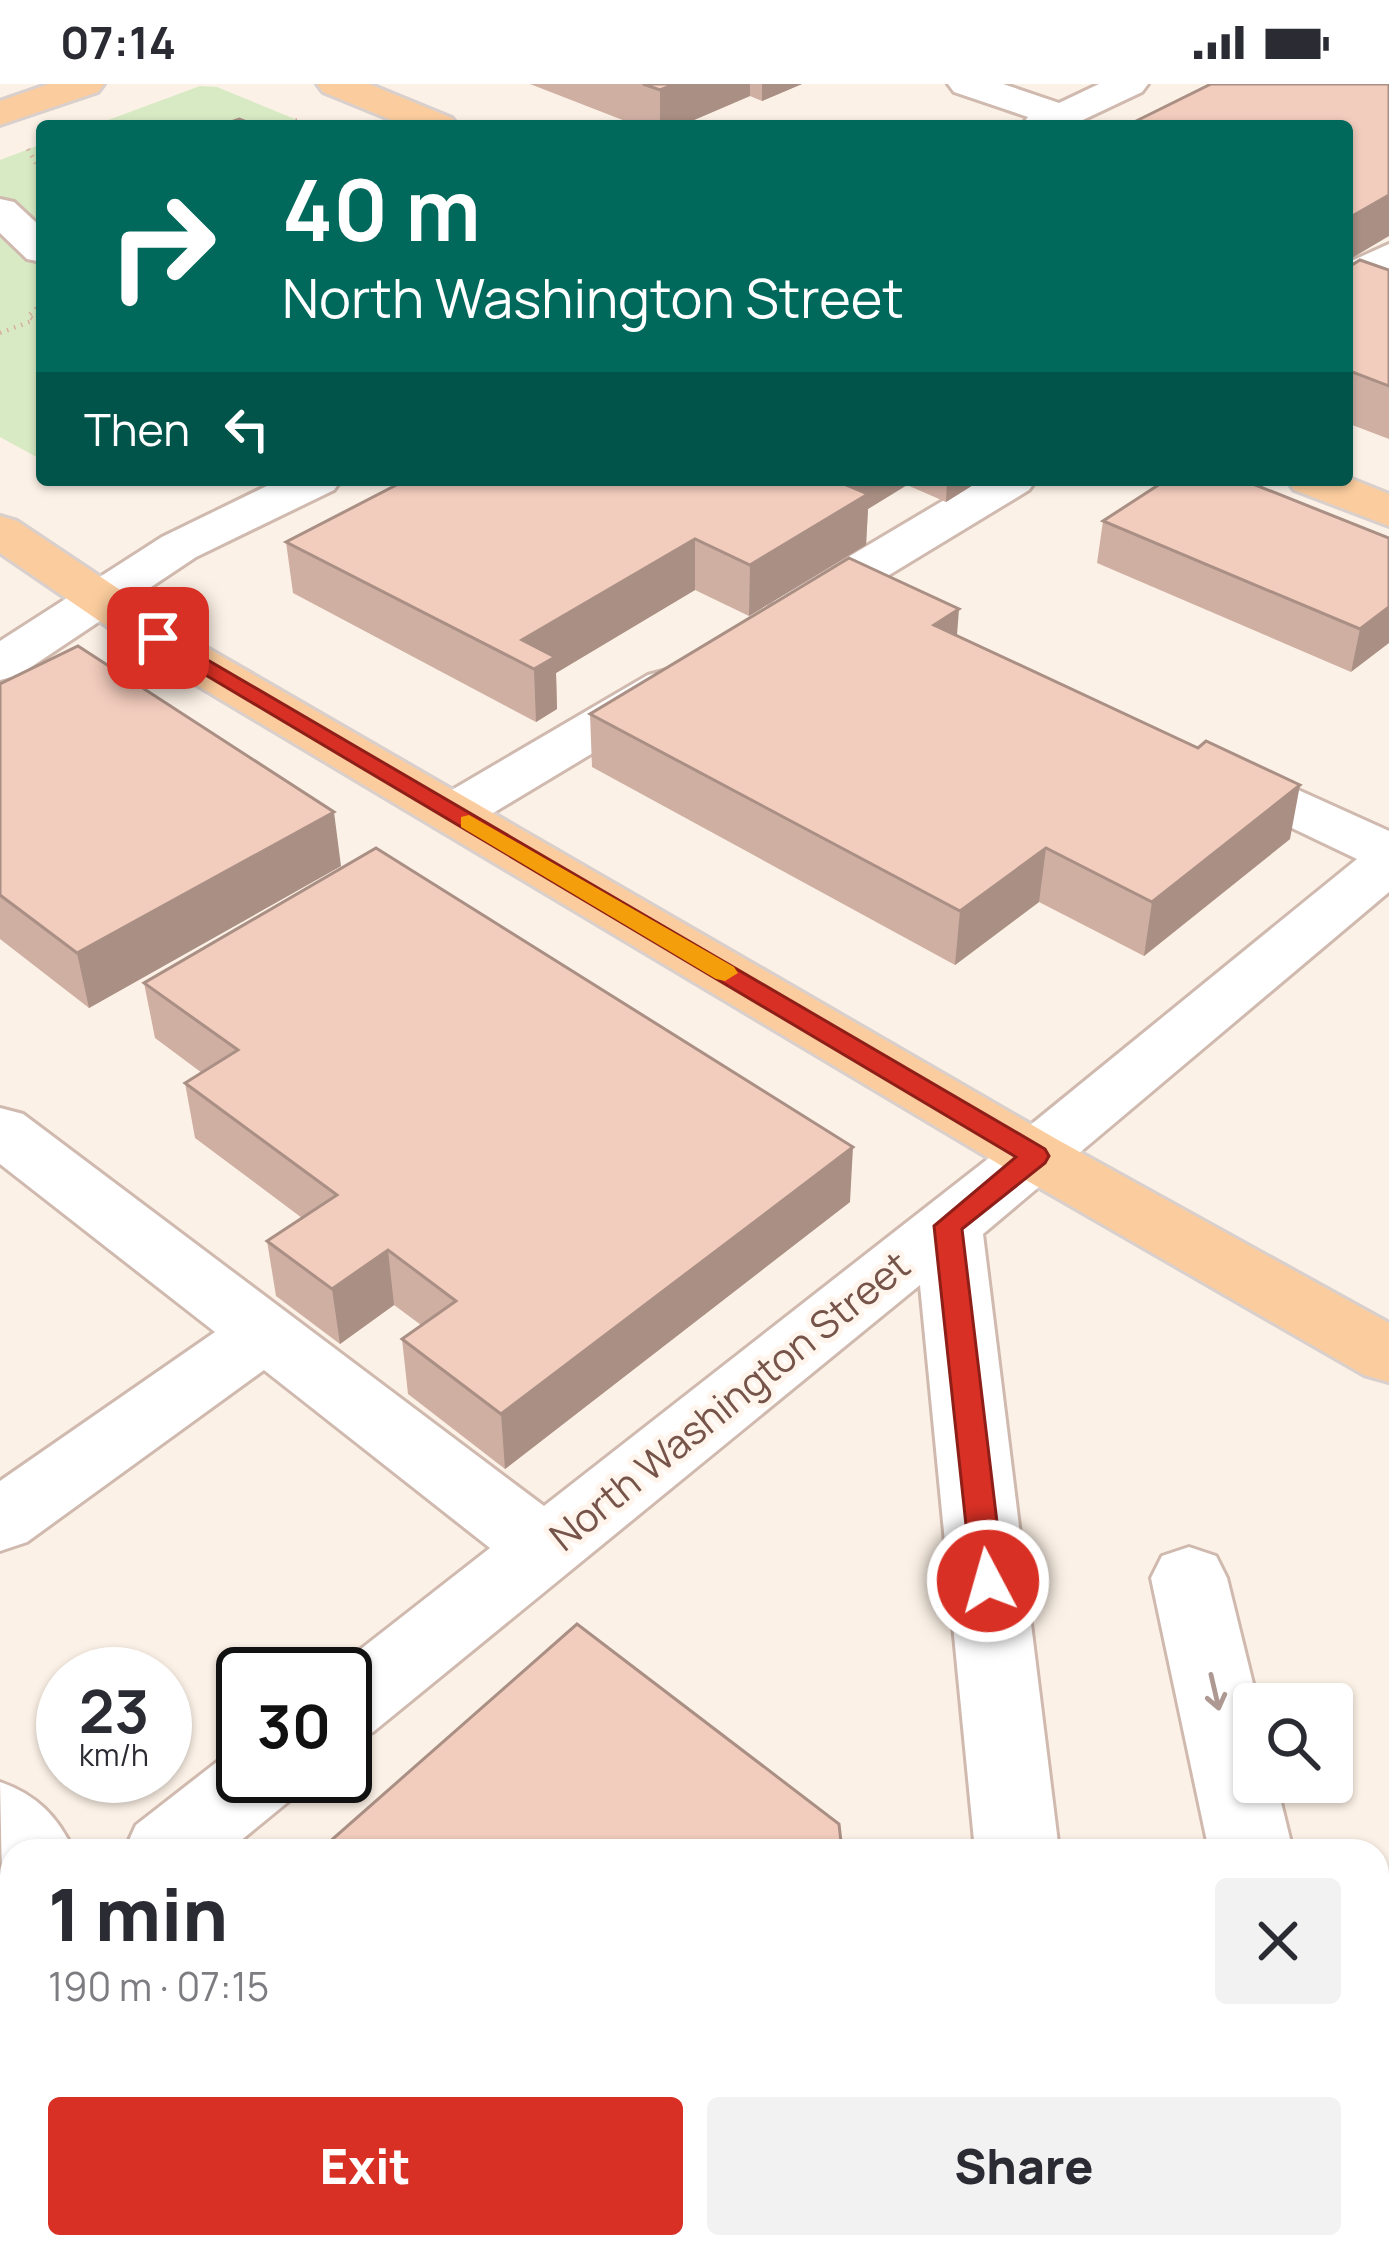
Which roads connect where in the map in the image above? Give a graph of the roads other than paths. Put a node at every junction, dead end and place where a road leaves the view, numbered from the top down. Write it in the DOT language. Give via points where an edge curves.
graph roads {
  1 [pos="85,84"];
  2 [pos="336,84"];
  3 [pos="967,84"];
  4 [pos="1129,84"];
  5 [pos="0,114"];
  6 [pos="424,120"];
  7 [pos="1048,120"];
  8 [pos="1052,120"];
  9 [pos="0,211"];
  10 [pos="36,244"];
  11 [pos="1389,256"];
  12 [pos="1353,277"];
  13 [pos="305,486"];
  14 [pos="1002,486"];
  15 [pos="1326,486"];
  16 [pos="1389,511"];
  17 [pos="0,531"];
  18 [pos="835,586"];
  19 [pos="101,599"];
  20 [pos="899,617"];
  21 [pos="0,664"];
  22 [pos="1178,752"];
  23 [pos="453,813"];
  24 [pos="1389,858"];
  25 [pos="0,1130"];
  26 [pos="1035,1156"];
  27 [pos="948,1226"];
  28 [pos="265,1333"];
  29 [pos="1389,1356"];
  30 [pos="0,1521"];
  31 [pos="544,1548"];
  32 [pos="1189,1578"];
  33 [pos="372,1686"];
  34 [pos="226,1803"];
  35 [pos="181,1839"];
  36 [pos="1016,1839"];
  37 [pos="1248,1839"];
  1 -- 5 [label="main road"];
  2 -- 6 [label="main road"];
  3 -- 7 [label="street"];
  4 -- 8 [label="street"];
  9 -- 10 [label="street"];
  11 -- 12 [label="street"];
  13 -- 19 [label="street" via="179,547"];
  14 -- 18 [label="street"];
  15 -- 16 [label="main road"];
  17 -- 19 [label="main road"];
  18 -- 20 [label="street"];
  18 -- 23 [label="street"];
  19 -- 21 [label="street"];
  19 -- 23 [label="main road"];
  22 -- 24 [label="street"];
  23 -- 26 [label="main road"];
  24 -- 26 [label="street, North Washington Street"];
  25 -- 28 [label="street"];
  26 -- 27 [label="street, North Washington Street"];
  26 -- 29 [label="main road"];
  27 -- 31 [label="street, North Washington Street"];
  27 -- 36 [label="street"];
  28 -- 30 [label="street"];
  28 -- 31 [label="street"];
  31 -- 33 [label="street, North Washington Street"];
  32 -- 37 [label="street, one-way"];
  34 -- 35 [label="street"];
}
